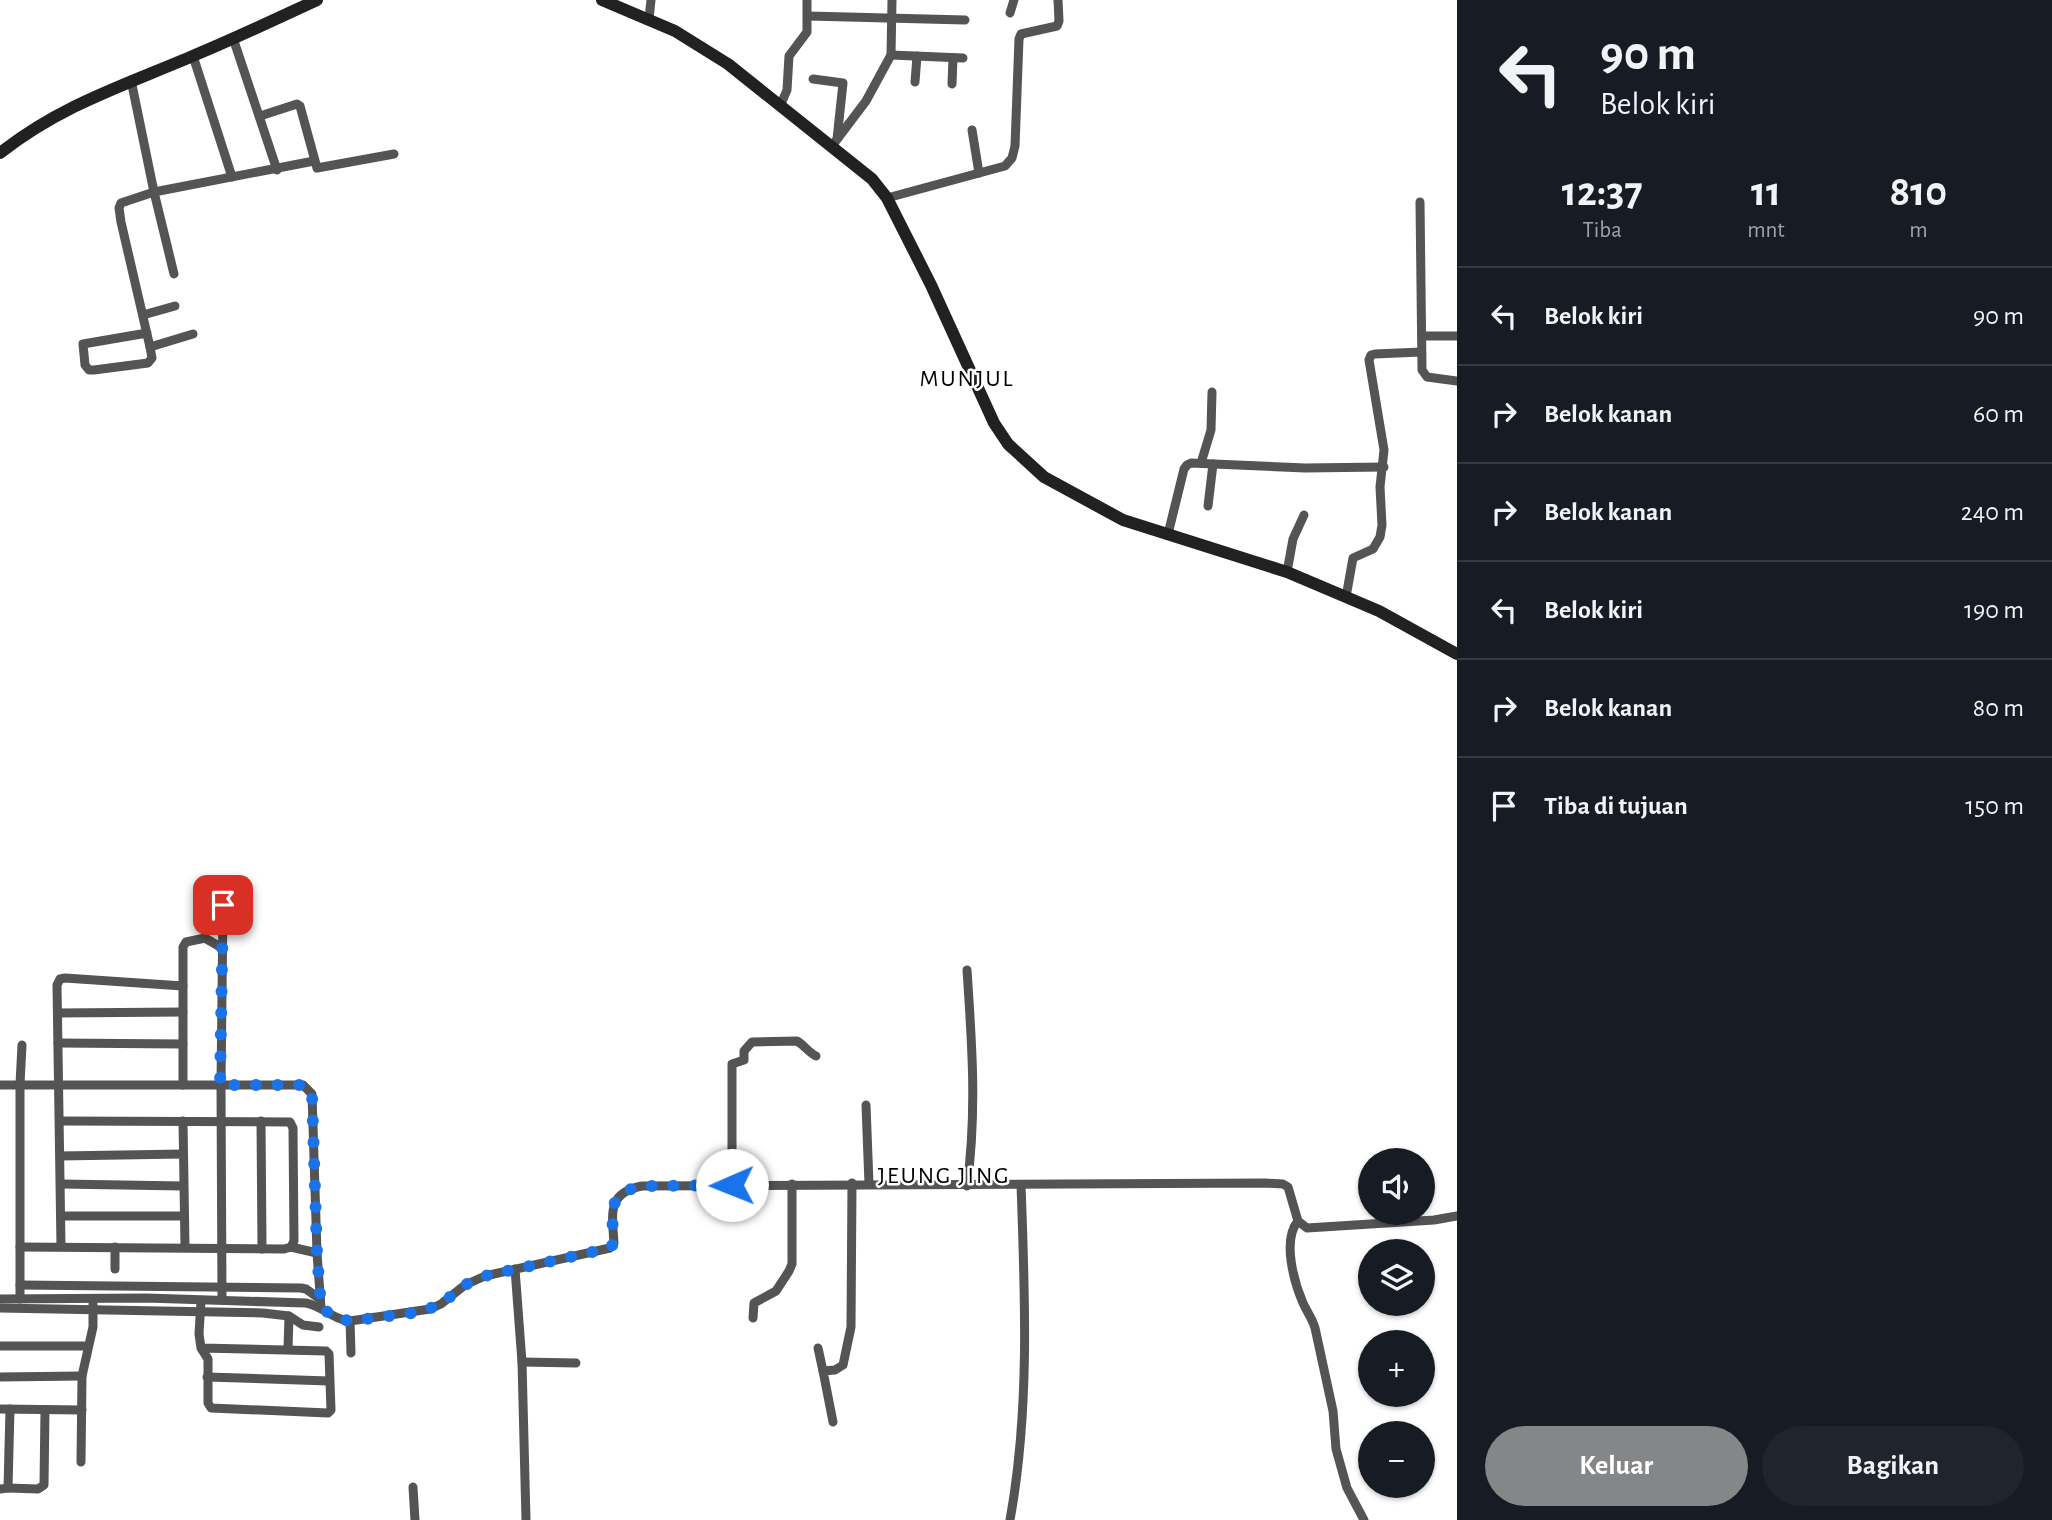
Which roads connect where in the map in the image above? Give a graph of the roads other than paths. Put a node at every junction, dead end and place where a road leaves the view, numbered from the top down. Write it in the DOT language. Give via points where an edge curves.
graph roads {
  1 [pos="317,0"];
  2 [pos="602,0"];
  3 [pos="651,0"];
  4 [pos="807,0"];
  5 [pos="892,0"];
  6 [pos="1014,0"];
  7 [pos="1058,0"];
  8 [pos="1010,13"];
  9 [pos="808,16"];
  10 [pos="649,19"];
  11 [pos="891,19"];
  12 [pos="965,19"];
  13 [pos="233,38"];
  14 [pos="891,55"];
  15 [pos="192,56"];
  16 [pos="916,56"];
  17 [pos="813,79"];
  18 [pos="131,80"];
  19 [pos="915,82"];
  20 [pos="952,84"];
  21 [pos="781,104"];
  22 [pos="260,116"];
  23 [pos="972,130"];
  24 [pos="834,143"];
  25 [pos="0,153"];
  26 [pos="394,154"];
  27 [pos="314,162"];
  28 [pos="276,170"];
  29 [pos="979,173"];
  30 [pos="232,177"];
  31 [pos="154,192"];
  32 [pos="887,198"];
  33 [pos="1419,202"];
  34 [pos="174,274"];
  35 [pos="175,306"];
  36 [pos="143,315"];
  37 [pos="147,333"];
  38 [pos="194,334"];
  39 [pos="1457,336"];
  40 [pos="1422,337"];
  41 [pos="150,347"];
  42 [pos="1421,352"];
  43 [pos="1457,381"];
  44 [pos="1212,392"];
  45 [pos="1201,463"];
  46 [pos="1213,464"];
  47 [pos="1384,467"];
  48 [pos="1208,506"];
  49 [pos="1304,515"];
  50 [pos="1168,534"];
  51 [pos="1287,572"];
  52 [pos="1346,597"];
  53 [pos="1457,654"];
  54 [pos="223,905"];
  55 [pos="222,948"];
  56 [pos="967,971"];
  57 [pos="183,986"];
  58 [pos="183,1012"];
  59 [pos="58,1013"];
  60 [pos="58,1043"];
  61 [pos="183,1044"];
  62 [pos="22,1045"];
  63 [pos="816,1056"];
  64 [pos="59,1083"];
  65 [pos="20,1084"];
  66 [pos="0,1085"];
  67 [pos="183,1085"];
  68 [pos="220,1085"];
  69 [pos="866,1105"];
  70 [pos="60,1121"];
  71 [pos="183,1121"];
  72 [pos="261,1121"];
  73 [pos="221,1122"];
  74 [pos="184,1154"];
  75 [pos="60,1156"];
  76 [pos="852,1183"];
  77 [pos="61,1184"];
  78 [pos="792,1184"];
  79 [pos="869,1184"];
  80 [pos="732,1185"];
  81 [pos="1021,1185"];
  82 [pos="183,1186"];
  83 [pos="967,1186"];
  84 [pos="62,1216"];
  85 [pos="184,1216"];
  86 [pos="1457,1216"];
  87 [pos="1298,1221"];
  88 [pos="61,1246"];
  89 [pos="20,1247"];
  90 [pos="115,1247"];
  91 [pos="185,1247"];
  92 [pos="291,1247"];
  93 [pos="221,1248"];
  94 [pos="262,1249"];
  95 [pos="317,1253"];
  96 [pos="115,1269"];
  97 [pos="515,1269"];
  98 [pos="20,1285"];
  99 [pos="102,1286"];
  100 [pos="222,1289"];
  101 [pos="0,1299"];
  102 [pos="96,1301"];
  103 [pos="201,1301"];
  104 [pos="227,1301"];
  105 [pos="26,1302"];
  106 [pos="320,1303"];
  107 [pos="0,1308"];
  108 [pos="200,1311"];
  109 [pos="232,1312"];
  110 [pos="289,1316"];
  111 [pos="753,1318"];
  112 [pos="350,1321"];
  113 [pos="319,1327"];
  114 [pos="0,1346"];
  115 [pos="88,1346"];
  116 [pos="201,1348"];
  117 [pos="288,1349"];
  118 [pos="818,1349"];
  119 [pos="351,1353"];
  120 [pos="522,1362"];
  121 [pos="576,1363"];
  122 [pos="823,1371"];
  123 [pos="82,1376"];
  124 [pos="0,1377"];
  125 [pos="207,1377"];
  126 [pos="330,1381"];
  127 [pos="5,1409"];
  128 [pos="45,1410"];
  129 [pos="82,1410"];
  130 [pos="833,1422"];
  131 [pos="81,1462"];
  132 [pos="413,1487"];
  133 [pos="4,1489"];
  134 [pos="415,1520"];
  135 [pos="526,1520"];
  136 [pos="1010,1520"];
  137 [pos="1364,1520"];
  1 -- 13 [label="street"];
  2 -- 10 [label="street"];
  3 -- 10 [label="street"];
  4 -- 9 [label="street"];
  5 -- 11 [label="street"];
  6 -- 8 [label="street"];
  7 -- 29 [label="street" via="1057,26 1021,34 1019,39 1012,158 1005,166"];
  9 -- 11 [label="street"];
  9 -- 21 [label="street" via="807,32 789,56 787,90"];
  10 -- 21 [label="street" via="694,41"];
  11 -- 12 [label="street"];
  11 -- 14 [label="street"];
  13 -- 15 [label="street"];
  13 -- 22 [label="street"];
  14 -- 16 [label="street"];
  14 -- 24 [label="street" via="866,101"];
  15 -- 18 [label="street"];
  15 -- 30 [label="street"];
  16 -- 19 [label="street"];
  16 -- 20 [label="street" via="958,58"];
  17 -- 24 [label="street" via="843,83"];
  18 -- 25 [label="street" via="65,110"];
  18 -- 31 [label="street"];
  21 -- 24 [label="street"];
  22 -- 27 [label="street" via="300,106"];
  22 -- 28 [label="street"];
  23 -- 29 [label="street"];
  24 -- 32 [label="street"];
  26 -- 27 [label="street" via="321,169"];
  27 -- 28 [label="street"];
  28 -- 30 [label="street"];
  29 -- 32 [label="street"];
  30 -- 31 [label="street"];
  31 -- 34 [label="street"];
  31 -- 36 [label="street" via="128,199 119,208"];
  32 -- 50 [label="street" via="1008,444 1044,477 1083,500 1123,520"];
  33 -- 40 [label="street"];
  35 -- 36 [label="street"];
  36 -- 37 [label="street"];
  37 -- 41 [label="street"];
  37 -- 41 [label="street" via="86,342 82,346 85,365 94,370 148,363"];
  38 -- 41 [label="street"];
  39 -- 40 [label="street"];
  40 -- 42 [label="street"];
  42 -- 43 [label="street" via="1427,377"];
  42 -- 47 [label="street" via="1371,355 1369,360 1382,427"];
  44 -- 45 [label="street" via="1211,430"];
  45 -- 46 [label="street"];
  45 -- 50 [label="street" via="1184,469"];
  46 -- 47 [label="street"];
  46 -- 48 [label="street"];
  47 -- 52 [label="street" via="1380,537 1373,550 1353,558"];
  49 -- 51 [label="street" via="1293,538"];
  50 -- 51 [label="street"];
  51 -- 52 [label="street"];
  52 -- 53 [label="street"];
  54 -- 55 [label="street"];
  55 -- 57 [label="street" via="205,938 186,942"];
  55 -- 68 [label="street"];
  56 -- 83 [label="street" via="975,1090"];
  57 -- 58 [label="street"];
  57 -- 59 [label="street" via="60,979"];
  58 -- 59 [label="street"];
  58 -- 61 [label="street"];
  59 -- 60 [label="street"];
  60 -- 61 [label="street"];
  60 -- 64 [label="street"];
  61 -- 67 [label="street"];
  62 -- 65 [label="street"];
  63 -- 80 [label="street" via="797,1041 752,1042 744,1051 744,1060 732,1064"];
  64 -- 65 [label="street"];
  64 -- 67 [label="street"];
  64 -- 70 [label="street"];
  65 -- 66 [label="street"];
  65 -- 89 [label="street"];
  67 -- 68 [label="street"];
  68 -- 73 [label="street"];
  68 -- 95 [label="street" via="303,1085 312,1094"];
  69 -- 79 [label="street"];
  70 -- 71 [label="street"];
  70 -- 75 [label="street"];
  71 -- 73 [label="street"];
  71 -- 74 [label="street"];
  72 -- 73 [label="street"];
  72 -- 92 [label="street" via="290,1122 293,1128"];
  72 -- 94 [label="street"];
  73 -- 93 [label="street"];
  74 -- 75 [label="street"];
  74 -- 82 [label="street"];
  75 -- 77 [label="street"];
  76 -- 78 [label="street"];
  76 -- 79 [label="street"];
  76 -- 122 [label="street" via="851,1327 843,1365"];
  77 -- 82 [label="street"];
  77 -- 84 [label="street"];
  78 -- 80 [label="street"];
  78 -- 111 [label="street" via="792,1264 776,1291 754,1303"];
  79 -- 83 [label="street"];
  80 -- 97 [label="street" via="628,1189 614,1204 614,1243 610,1248"];
  81 -- 83 [label="street"];
  81 -- 87 [label="street" via="1283,1184 1291,1193"];
  81 -- 136 [label="street" via="1025,1288 1022,1408"];
  82 -- 85 [label="street"];
  84 -- 85 [label="street"];
  84 -- 88 [label="street"];
  85 -- 91 [label="street"];
  86 -- 87 [label="street" via="1312,1229"];
  87 -- 137 [label="street" via="1290,1240 1295,1274 1317,1338 1343,1475"];
  88 -- 89 [label="street"];
  88 -- 90 [label="street"];
  89 -- 98 [label="street"];
  90 -- 91 [label="street"];
  90 -- 96 [label="street"];
  91 -- 93 [label="street"];
  92 -- 94 [label="street"];
  92 -- 95 [label="street"];
  93 -- 94 [label="street"];
  93 -- 100 [label="street"];
  95 -- 106 [label="street"];
  97 -- 112 [label="street" via="465,1285 430,1309"];
  97 -- 120 [label="street"];
  98 -- 99 [label="street"];
  98 -- 105 [label="street"];
  99 -- 100 [label="street"];
  99 -- 102 [label="street"];
  100 -- 104 [label="street"];
  100 -- 106 [label="street" via="306,1289"];
  101 -- 105 [label="street"];
  102 -- 103 [label="street"];
  102 -- 105 [label="street"];
  102 -- 108 [label="street"];
  102 -- 115 [label="street"];
  103 -- 104 [label="street"];
  103 -- 108 [label="street"];
  104 -- 106 [label="street"];
  104 -- 109 [label="street"];
  105 -- 107 [label="street"];
  106 -- 112 [label="street" via="335,1318"];
  108 -- 109 [label="street"];
  108 -- 116 [label="street"];
  109 -- 110 [label="street"];
  110 -- 113 [label="street" via="303,1325"];
  110 -- 117 [label="street"];
  112 -- 119 [label="street"];
  114 -- 115 [label="street"];
  115 -- 123 [label="street"];
  116 -- 117 [label="street"];
  116 -- 125 [label="street" via="208,1359"];
  117 -- 126 [label="street" via="326,1351"];
  118 -- 122 [label="street"];
  120 -- 121 [label="street"];
  120 -- 135 [label="street"];
  122 -- 130 [label="street"];
  123 -- 124 [label="street"];
  123 -- 129 [label="street"];
  125 -- 126 [label="street"];
  125 -- 126 [label="street" via="211,1408 328,1413"];
  127 -- 128 [label="street"];
  127 -- 133 [label="street"];
  128 -- 129 [label="street"];
  128 -- 133 [label="street" via="44,1485"];
  129 -- 131 [label="street"];
  132 -- 134 [label="street"];
}
